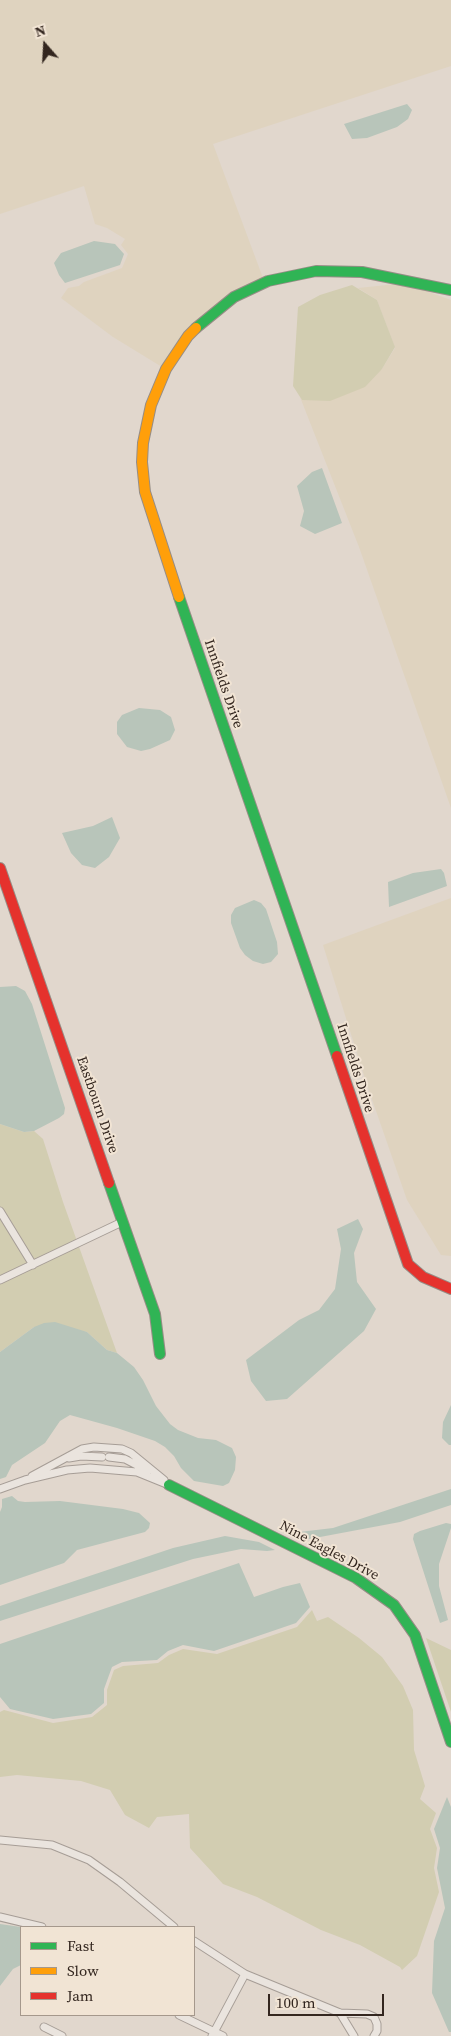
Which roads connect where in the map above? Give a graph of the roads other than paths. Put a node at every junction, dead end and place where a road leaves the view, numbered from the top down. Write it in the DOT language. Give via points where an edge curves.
graph roads {
  1 [pos="451,290"];
  2 [pos="0,868"];
  3 [pos="0,1210"];
  4 [pos="122,1222"];
  5 [pos="32,1265"];
  6 [pos="0,1280"];
  7 [pos="451,1289"];
  8 [pos="160,1354"];
  9 [pos="61,1459"];
  10 [pos="26,1480"];
  11 [pos="169,1485"];
  12 [pos="0,1489"];
  13 [pos="451,1742"];
  14 [pos="0,1840"];
  15 [pos="0,1917"];
  16 [pos="38,1926"];
  17 [pos="173,1926"];
  18 [pos="195,1942"];
  19 [pos="245,1974"];
  20 [pos="340,2013"];
  21 [pos="181,2016"];
  22 [pos="44,2027"];
  23 [pos="213,2033"];
  24 [pos="62,2036"];
  25 [pos="223,2036"];
  26 [pos="354,2036"];
  27 [pos="374,2036"];
  1 -- 7 [label="street, Innfields Drive" via="362,272 316,271 268,281 234,297 202,321 166,369 151,404 142,462 148,507 408,1264 423,1277"];
  2 -- 4 [label="street, Eastbourn Drive"];
  3 -- 5 [label="street"];
  4 -- 5 [label="street"];
  4 -- 8 [label="street, Eastbourn Drive" via="155,1314"];
  5 -- 6 [label="street"];
  9 -- 10 [label="street, Nine Eagles Drive"];
  9 -- 11 [label="street, Nine Eagles Drive" via="81,1456 125,1459"];
  9 -- 11 [label="street, Nine Eagles Drive" via="94,1447 122,1449 131,1452"];
  10 -- 11 [label="street, Nine Eagles Drive" via="90,1468 137,1472"];
  10 -- 12 [label="street, Nine Eagles Drive"];
  11 -- 13 [label="street, Nine Eagles Drive" via="356,1578 394,1605 415,1635"];
  14 -- 17 [label="street" via="52,1845 89,1860"];
  15 -- 16 [label="street"];
  18 -- 19 [label="street"];
  19 -- 20 [label="street"];
  19 -- 23 [label="street"];
  20 -- 26 [label="street"];
  20 -- 27 [label="street" via="374,2017 377,2024"];
  21 -- 23 [label="street"];
  22 -- 24 [label="street"];
  23 -- 25 [label="street"];
}
